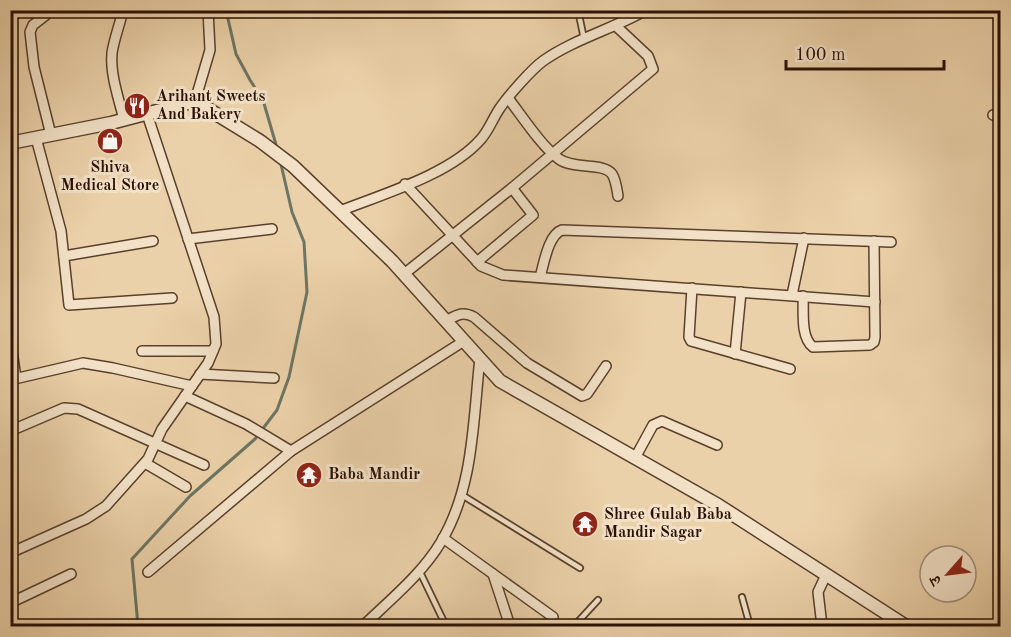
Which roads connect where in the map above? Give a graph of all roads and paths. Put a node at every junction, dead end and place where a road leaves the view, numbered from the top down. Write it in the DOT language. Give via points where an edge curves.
graph roads {
  1 [pos="22,10"];
  2 [pos="47,10"];
  3 [pos="123,10"];
  4 [pos="578,10"];
  5 [pos="646,10"];
  6 [pos="209,11"];
  7 [pos="10,14"];
  8 [pos="616,26"];
  9 [pos="584,39"];
  10 [pos="508,98"];
  11 [pos="195,101"];
  12 [pos="147,114"];
  13 [pos="124,120"];
  14 [pos="51,135"];
  15 [pos="36,138"];
  16 [pos="10,143"];
  17 [pos="553,154"];
  18 [pos="405,184"];
  19 [pos="512,188"];
  20 [pos="618,196"];
  21 [pos="340,212"];
  22 [pos="272,229"];
  23 [pos="452,235"];
  24 [pos="804,238"];
  25 [pos="188,239"];
  26 [pos="153,240"];
  27 [pos="874,241"];
  28 [pos="891,242"];
  29 [pos="64,256"];
  30 [pos="477,262"];
  31 [pos="404,274"];
  32 [pos="540,277"];
  33 [pos="692,288"];
  34 [pos="741,292"];
  35 [pos="792,296"];
  36 [pos="803,296"];
  37 [pos="172,298"];
  38 [pos="875,302"];
  39 [pos="446,321"];
  40 [pos="10,337"];
  41 [pos="464,341"];
  42 [pos="142,351"];
  43 [pos="213,351"];
  44 [pos="735,354"];
  45 [pos="480,358"];
  46 [pos="606,366"];
  47 [pos="790,369"];
  48 [pos="200,374"];
  49 [pos="274,378"];
  50 [pos="13,379"];
  51 [pos="192,386"];
  52 [pos="185,396"];
  53 [pos="10,431"];
  54 [pos="155,443"];
  55 [pos="717,445"];
  56 [pos="291,451"];
  57 [pos="635,458"];
  58 [pos="145,463"];
  59 [pos="204,465"];
  60 [pos="186,487"];
  61 [pos="462,494"];
  62 [pos="443,538"];
  63 [pos="10,553"];
  64 [pos="579,568"];
  65 [pos="419,571"];
  66 [pos="148,572"];
  67 [pos="71,574"];
  68 [pos="493,574"];
  69 [pos="826,575"];
  70 [pos="742,597"];
  71 [pos="598,600"];
  72 [pos="10,603"];
  73 [pos="552,617"];
  74 [pos="363,627"];
  75 [pos="446,627"];
  76 [pos="510,627"];
  77 [pos="574,627"];
  78 [pos="750,627"];
  79 [pos="822,627"];
  80 [pos="906,627"];
  1 -- 7 [label="street"];
  2 -- 14 [label="street" via="30,32 34,67"];
  3 -- 13 [label="street" via="112,60"];
  4 -- 9 [label="lane"];
  5 -- 8 [label="street"];
  6 -- 11 [label="street" via="210,50"];
  8 -- 9 [label="street"];
  8 -- 17 [label="street" via="648,56 653,69"];
  9 -- 10 [label="street" via="542,61"];
  10 -- 17 [label="street"];
  10 -- 18 [label="street" via="482,138 460,159"];
  11 -- 12 [label="street"];
  11 -- 21 [label="street" via="293,166"];
  12 -- 13 [label="street"];
  12 -- 25 [label="street"];
  13 -- 14 [label="street"];
  14 -- 15 [label="street"];
  15 -- 16 [label="street"];
  15 -- 29 [label="street"];
  17 -- 19 [label="street"];
  17 -- 20 [label="street" via="567,164 609,171"];
  18 -- 21 [label="street"];
  18 -- 23 [label="street"];
  19 -- 23 [label="street"];
  19 -- 30 [label="street" via="533,215"];
  21 -- 31 [label="street"];
  22 -- 25 [label="street"];
  23 -- 30 [label="street"];
  23 -- 31 [label="street"];
  24 -- 27 [label="street"];
  24 -- 32 [label="street" via="562,230 553,237"];
  24 -- 35 [label="street"];
  25 -- 43 [label="street" via="214,317"];
  26 -- 29 [label="street"];
  27 -- 28 [label="street"];
  27 -- 38 [label="street"];
  29 -- 37 [label="street" via="69,305"];
  30 -- 32 [label="street" via="503,275"];
  31 -- 39 [label="street"];
  32 -- 33 [label="street"];
  33 -- 34 [label="street"];
  33 -- 44 [label="street" via="691,341"];
  34 -- 35 [label="street"];
  34 -- 44 [label="street"];
  35 -- 36 [label="street"];
  36 -- 38 [label="street"];
  36 -- 38 [label="street" via="806,338 813,346 870,345 875,337"];
  39 -- 41 [label="street"];
  39 -- 46 [label="street" via="466,313 474,317 527,363 582,396"];
  40 -- 50 [label="street"];
  41 -- 45 [label="street"];
  41 -- 56 [label="street"];
  42 -- 43 [label="street"];
  43 -- 48 [label="street"];
  44 -- 47 [label="street"];
  45 -- 57 [label="street" via="500,381"];
  45 -- 61 [label="street"];
  48 -- 49 [label="street"];
  48 -- 51 [label="street"];
  50 -- 51 [label="street" via="83,363"];
  51 -- 52 [label="street"];
  52 -- 54 [label="street"];
  52 -- 56 [label="street" via="246,424"];
  53 -- 54 [label="street" via="70,408"];
  54 -- 58 [label="street"];
  54 -- 59 [label="street"];
  55 -- 57 [label="street" via="662,421 653,425"];
  56 -- 66 [label="street"];
  57 -- 69 [label="street" via="718,505"];
  58 -- 60 [label="street"];
  58 -- 63 [label="street" via="106,506"];
  61 -- 62 [label="street"];
  61 -- 64 [label="lane"];
  62 -- 65 [label="street"];
  62 -- 68 [label="street"];
  65 -- 74 [label="street"];
  65 -- 75 [label="lane"];
  67 -- 72 [label="street"];
  68 -- 73 [label="street"];
  68 -- 76 [label="street"];
  69 -- 79 [label="street" via="818,592"];
  69 -- 80 [label="street"];
  70 -- 78 [label="lane"];
  71 -- 77 [label="lane"];
}
